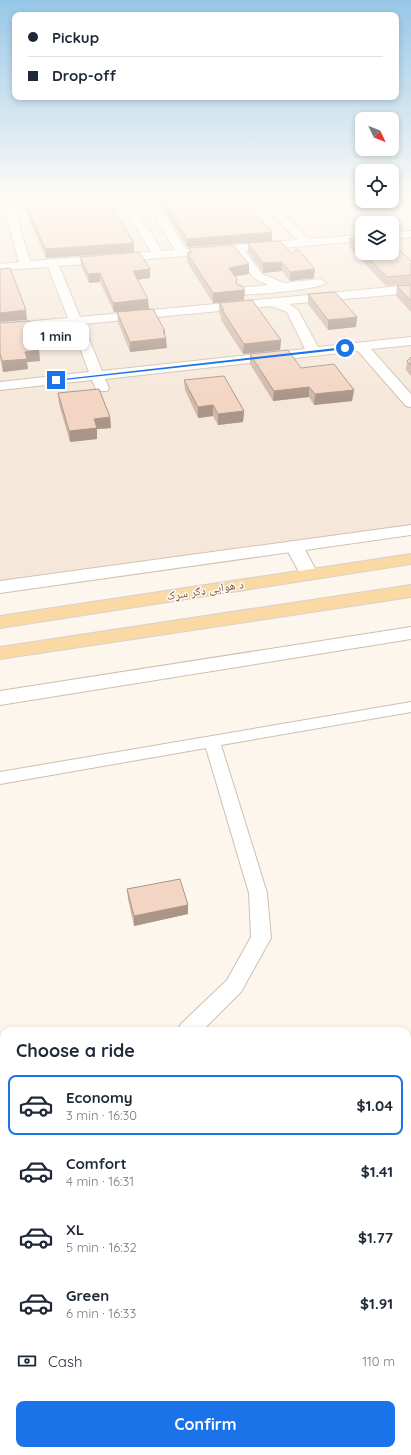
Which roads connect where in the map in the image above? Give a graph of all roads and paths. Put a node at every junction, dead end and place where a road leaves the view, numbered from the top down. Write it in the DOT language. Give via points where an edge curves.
graph roads {
  1 [pos="25,263"];
  2 [pos="66,263"];
  3 [pos="248,263"];
  4 [pos="53,264"];
  5 [pos="26,266"];
  6 [pos="0,267"];
  7 [pos="258,276"];
  8 [pos="333,282"];
  9 [pos="279,286"];
  10 [pos="257,289"];
  11 [pos="411,289"];
  12 [pos="234,292"];
  13 [pos="302,300"];
  14 [pos="273,302"];
  15 [pos="85,307"];
  16 [pos="70,308"];
  17 [pos="54,310"];
  18 [pos="292,310"];
  19 [pos="75,321"];
  20 [pos="0,328"];
  21 [pos="411,341"];
  22 [pos="361,346"];
  23 [pos="314,352"];
  24 [pos="411,354"];
  25 [pos="372,359"];
  26 [pos="100,382"];
  27 [pos="0,386"];
  28 [pos="0,399"];
  29 [pos="411,403"];
  30 [pos="411,530"];
  31 [pos="294,546"];
  32 [pos="411,559"];
  33 [pos="309,574"];
  34 [pos="0,587"];
  35 [pos="411,591"];
  36 [pos="0,622"];
  37 [pos="411,633"];
  38 [pos="0,653"];
  39 [pos="0,698"];
  40 [pos="411,707"];
  41 [pos="212,741"];
  42 [pos="0,778"];
  43 [pos="192,1027"];
  1 -- 5 [label="street"];
  2 -- 4 [label="street"];
  3 -- 7 [label="street"];
  4 -- 5 [label="street"];
  4 -- 16 [label="street"];
  5 -- 6 [label="street"];
  7 -- 9 [label="street"];
  7 -- 10 [label="street"];
  8 -- 9 [label="street"];
  9 -- 10 [label="street"];
  9 -- 13 [label="street" via="297,291"];
  10 -- 12 [label="street"];
  10 -- 14 [label="street" via="257,294 262,300"];
  11 -- 13 [label="street"];
  13 -- 14 [label="street"];
  13 -- 18 [label="street"];
  14 -- 18 [label="street"];
  14 -- 19 [label="street"];
  15 -- 16 [label="street"];
  16 -- 17 [label="street"];
  16 -- 19 [label="street"];
  18 -- 23 [label="street"];
  19 -- 20 [label="street"];
  19 -- 26 [label="street"];
  21 -- 22 [label="street"];
  22 -- 23 [label="street"];
  22 -- 25 [label="street"];
  23 -- 26 [label="street"];
  24 -- 25 [label="street"];
  25 -- 26 [label="street"];
  25 -- 29 [label="street"];
  26 -- 27 [label="street"];
  26 -- 28 [label="street"];
  30 -- 31 [label="street"];
  31 -- 33 [label="street"];
  31 -- 34 [label="street"];
  32 -- 33 [label="main road, د هوایی ډګر سړک"];
  33 -- 36 [label="main road, د هوایی ډګر سړک"];
  35 -- 38 [label="main road"];
  37 -- 39 [label="street"];
  40 -- 41 [label="lane"];
  41 -- 42 [label="lane"];
  41 -- 43 [label="lane" via="258,893 261,938 234,986"];
}
